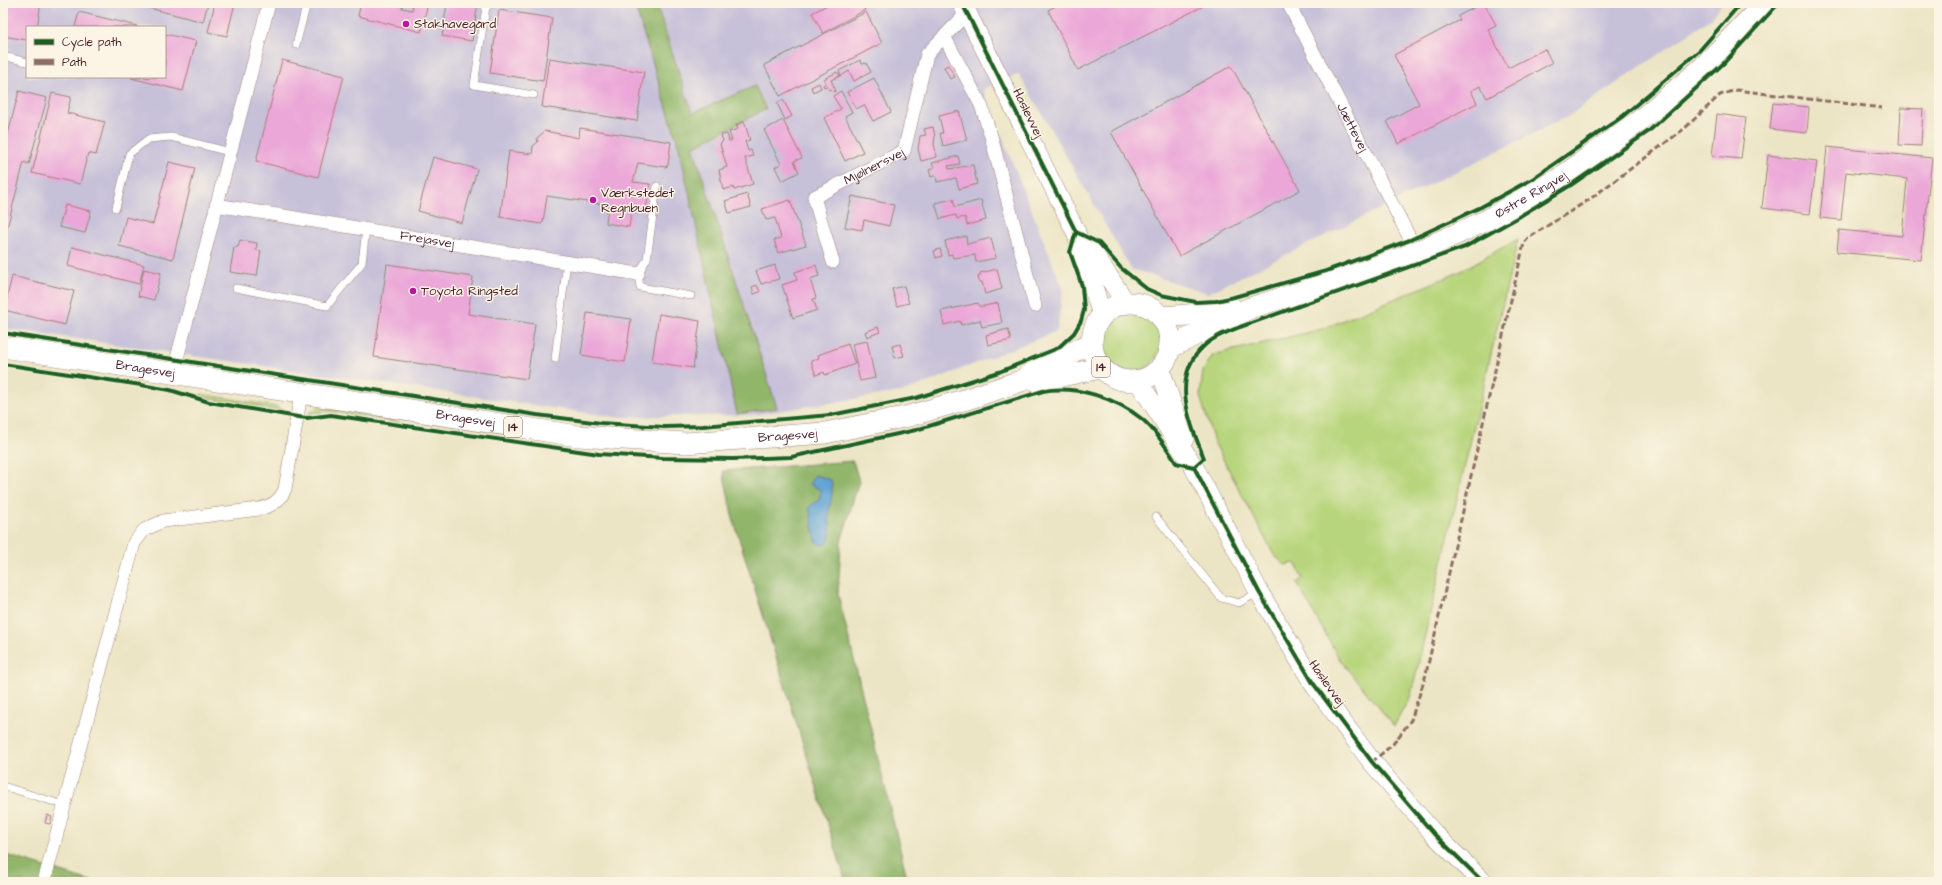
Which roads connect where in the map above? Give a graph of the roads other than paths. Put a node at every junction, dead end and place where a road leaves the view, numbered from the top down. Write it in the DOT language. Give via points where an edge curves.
graph roads {
  1 [pos="269,3"];
  2 [pos="307,3"];
  3 [pos="492,3"];
  4 [pos="1288,3"];
  5 [pos="1766,3"];
  6 [pos="965,8"];
  7 [pos="944,36"];
  8 [pos="296,45"];
  9 [pos="3,56"];
  10 [pos="26,62"];
  11 [pos="534,95"];
  12 [pos="230,152"];
  13 [pos="657,186"];
  14 [pos="216,205"];
  15 [pos="116,208"];
  16 [pos="366,229"];
  17 [pos="1076,232"];
  18 [pos="1416,252"];
  19 [pos="567,262"];
  20 [pos="833,262"];
  21 [pos="638,274"];
  22 [pos="236,288"];
  23 [pos="691,296"];
  24 [pos="1126,303"];
  25 [pos="1035,306"];
  26 [pos="1250,308"];
  27 [pos="1102,315"];
  28 [pos="1162,317"];
  29 [pos="1092,343"];
  30 [pos="3,347"];
  31 [pos="1171,347"];
  32 [pos="555,359"];
  33 [pos="1101,368"];
  34 [pos="1160,369"];
  35 [pos="173,374"];
  36 [pos="1021,381"];
  37 [pos="1138,381"];
  38 [pos="301,394"];
  39 [pos="1194,466"];
  40 [pos="1156,517"];
  41 [pos="1259,592"];
  42 [pos="3,786"];
  43 [pos="64,805"];
  44 [pos="44,882"];
  45 [pos="1483,882"];
  1 -- 12 [label="street"];
  2 -- 8 [label="lane"];
  3 -- 11 [label="lane" via="486,7 474,85"];
  4 -- 18 [label="street, Jættevej"];
  5 -- 18 [label="main road, Østre Ringvej" via="1701,70 1640,121 1560,178 1488,220"];
  6 -- 7 [label="street, Mjølnersvej"];
  6 -- 17 [label="main road, Haslevvej"];
  7 -- 20 [label="street, Mjølnersvej" via="927,54 904,151 814,197"];
  7 -- 25 [label="street" via="983,111"];
  9 -- 10 [label="lane"];
  12 -- 14 [label="street"];
  12 -- 15 [label="lane" via="170,137 148,139 129,154"];
  13 -- 21 [label="lane" via="647,259"];
  14 -- 16 [label="street, Frejasvej"];
  14 -- 35 [label="street"];
  16 -- 19 [label="street, Frejasvej"];
  16 -- 22 [label="lane" via="362,263 327,306"];
  17 -- 24 [label="main road, Haslevvej"];
  17 -- 27 [label="main road, Haslevvej"];
  18 -- 26 [label="main road, Østre Ringvej" via="1340,280"];
  19 -- 21 [label="street, Frejasvej"];
  19 -- 32 [label="lane"];
  21 -- 23 [label="lane" via="640,287"];
  24 -- 27 [label="main road" via="1117,305"];
  24 -- 28 [label="main road" via="1148,306"];
  26 -- 28 [label="main road, Østre Ringvej"];
  26 -- 31 [label="main road, Østre Ringvej"];
  27 -- 29 [label="main road, 14" via="1094,328"];
  28 -- 31 [label="main road" via="1168,326"];
  29 -- 33 [label="main road, 14" via="1095,359"];
  29 -- 36 [label="main road, Bragesvej"];
  30 -- 35 [label="main road, Bragesvej / 14"];
  31 -- 34 [label="main road"];
  33 -- 36 [label="main road, Bragesvej / 14" via="1037,381"];
  33 -- 37 [label="main road, 14" via="1118,379"];
  34 -- 37 [label="main road" via="1150,377"];
  34 -- 39 [label="main road, Haslevvej"];
  35 -- 38 [label="main road, Bragesvej / 14"];
  36 -- 38 [label="main road, Bragesvej / 14" via="909,416 832,431 685,443 578,436"];
  37 -- 39 [label="main road, Haslevvej"];
  38 -- 43 [label="street" via="285,489 278,501 259,509 156,523 144,530 134,543"];
  39 -- 41 [label="main road, Haslevvej"];
  40 -- 41 [label="lane" via="1221,598 1240,603"];
  41 -- 45 [label="main road, Haslevvej" via="1313,683 1372,762 1434,834"];
  42 -- 43 [label="lane"];
  43 -- 44 [label="street"];
}
